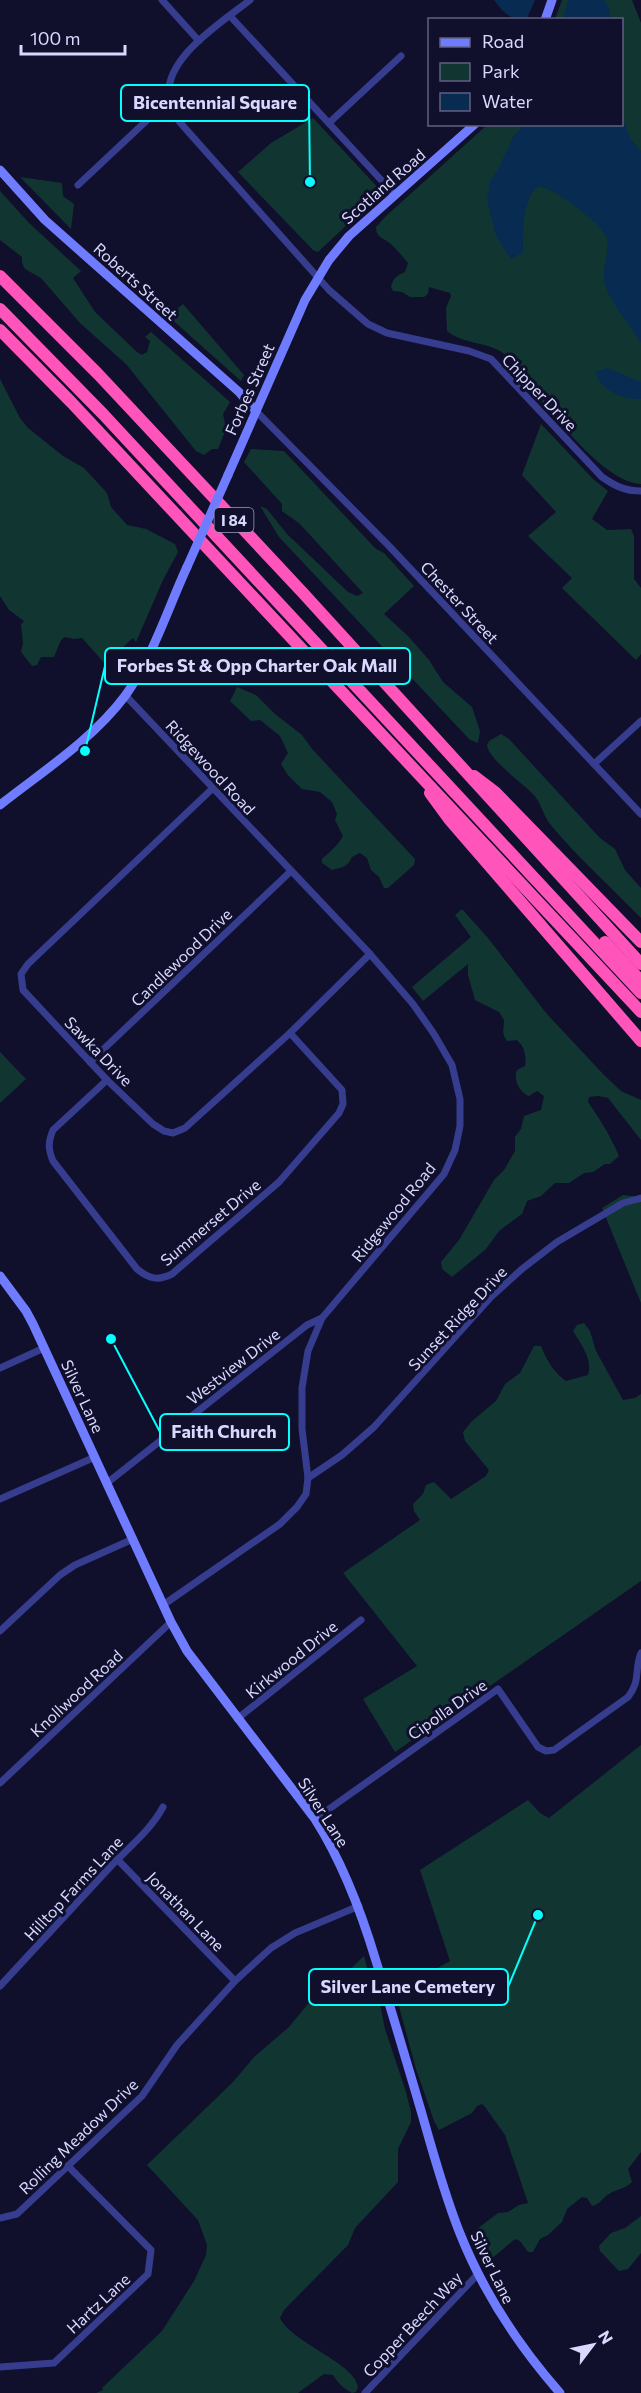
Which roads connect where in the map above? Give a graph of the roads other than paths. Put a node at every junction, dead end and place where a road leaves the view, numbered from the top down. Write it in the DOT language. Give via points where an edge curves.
graph roads {
  1 [pos="162,0"];
  2 [pos="250,0"];
  3 [pos="552,0"];
  4 [pos="230,16"];
  5 [pos="546,18"];
  6 [pos="199,41"];
  7 [pos="401,57"];
  8 [pos="169,102"];
  9 [pos="330,122"];
  10 [pos="473,126"];
  11 [pos="0,170"];
  12 [pos="78,185"];
  13 [pos="395,195"];
  14 [pos="0,276"];
  15 [pos="318,277"];
  16 [pos="0,299"];
  17 [pos="0,309"];
  18 [pos="0,330"];
  19 [pos="256,411"];
  20 [pos="641,491"];
  21 [pos="125,695"];
  22 [pos="641,721"];
  23 [pos="594,765"];
  24 [pos="462,770"];
  25 [pos="417,771"];
  26 [pos="475,784"];
  27 [pos="213,788"];
  28 [pos="0,805"];
  29 [pos="641,814"];
  30 [pos="290,872"];
  31 [pos="641,942"];
  32 [pos="370,954"];
  33 [pos="641,964"];
  34 [pos="641,980"];
  35 [pos="641,993"];
  36 [pos="641,1012"];
  37 [pos="290,1033"];
  38 [pos="641,1041"];
  39 [pos="90,1062"];
  40 [pos="107,1080"];
  41 [pos="641,1198"];
  42 [pos="0,1276"];
  43 [pos="322,1318"];
  44 [pos="45,1348"];
  45 [pos="0,1368"];
  46 [pos="95,1457"];
  47 [pos="308,1478"];
  48 [pos="107,1483"];
  49 [pos="0,1498"];
  50 [pos="133,1539"];
  51 [pos="163,1605"];
  52 [pos="361,1620"];
  53 [pos="171,1622"];
  54 [pos="0,1631"];
  55 [pos="641,1653"];
  56 [pos="237,1719"];
  57 [pos="0,1783"];
  58 [pos="163,1808"];
  59 [pos="315,1819"];
  60 [pos="117,1859"];
  61 [pos="359,1906"];
  62 [pos="235,1981"];
  63 [pos="0,1986"];
  64 [pos="68,2166"];
  65 [pos="0,2218"];
  66 [pos="478,2274"];
  67 [pos="0,2367"];
  68 [pos="365,2393"];
  69 [pos="559,2393"];
  1 -- 6 [label="street"];
  2 -- 4 [label="street"];
  3 -- 5 [label="main road"];
  4 -- 6 [label="street"];
  4 -- 9 [label="street"];
  6 -- 8 [label="street" via="171,76"];
  7 -- 9 [label="street"];
  8 -- 12 [label="street"];
  8 -- 15 [label="street" via="184,127"];
  9 -- 13 [label="street"];
  10 -- 13 [label="main road, Scotland Road"];
  11 -- 19 [label="main road, Roberts Street" via="45,220"];
  13 -- 15 [label="main road, Scotland Road" via="349,236"];
  14 -- 24 [label="highway, I 84" via="123,400"];
  15 -- 19 [label="main road, Forbes Street"];
  15 -- 20 [label="street, Chipper Drive" via="368,324 387,333 491,359 602,477 628,491"];
  16 -- 34 [label="highway" via="95,394"];
  17 -- 35 [label="highway" via="96,407"];
  18 -- 25 [label="highway, I 84"];
  19 -- 21 [label="main road, Forbes Street, bridge" via="142,667"];
  19 -- 23 [label="street, Chester Street"];
  21 -- 27 [label="street, Ridgewood Road"];
  21 -- 28 [label="main road, Forbes Street" via="90,733"];
  22 -- 23 [label="street"];
  23 -- 29 [label="street, Chester Street"];
  24 -- 26 [label="highway, I 84"];
  24 -- 31 [label="highway" via="495,792"];
  25 -- 36 [label="highway, I 84"];
  25 -- 38 [label="highway" via="449,819"];
  26 -- 33 [label="highway, I 84"];
  26 -- 34 [label="highway" via="518,840"];
  27 -- 30 [label="street, Ridgewood Road"];
  27 -- 39 [label="street, Sawka Drive" via="21,974 23,990"];
  30 -- 32 [label="street, Ridgewood Road"];
  30 -- 39 [label="street, Candlewood Drive"];
  32 -- 37 [label="street, Sawka Drive"];
  32 -- 43 [label="street, Ridgewood Road" via="413,1004 452,1065 460,1099 460,1126 444,1174"];
  37 -- 40 [label="street, Sawka Drive" via="185,1128 173,1133 153,1124"];
  37 -- 40 [label="street, Summerset Drive" via="342,1090 339,1113 279,1182 163,1278 154,1279 137,1269 49,1151 53,1130"];
  39 -- 40 [label="street, Sawka Drive"];
  41 -- 47 [label="street, Sunset Ridge Drive" via="623,1203 557,1242 522,1269 491,1297 375,1427"];
  42 -- 44 [label="main road, Silver Lane" via="26,1311"];
  43 -- 47 [label="street, Ridgewood Road" via="308,1351 302,1388"];
  43 -- 48 [label="street, Westview Drive" via="307,1325"];
  44 -- 45 [label="street"];
  44 -- 46 [label="main road, Silver Lane"];
  46 -- 48 [label="main road, Silver Lane"];
  46 -- 49 [label="street"];
  47 -- 51 [label="street, Ridgewood Road" via="306,1494 280,1524"];
  48 -- 50 [label="main road, Silver Lane"];
  50 -- 51 [label="main road, Silver Lane"];
  50 -- 54 [label="street" via="60,1575"];
  51 -- 53 [label="main road, Silver Lane"];
  52 -- 56 [label="street, Kirkwood Drive"];
  53 -- 56 [label="main road, Silver Lane" via="187,1651"];
  53 -- 57 [label="street, Knollwood Road"];
  55 -- 59 [label="street, Cipolla Drive" via="636,1688 628,1697 554,1750 538,1747 498,1689"];
  56 -- 59 [label="main road, Silver Lane"];
  58 -- 60 [label="street, Hilltop Farms Lane"];
  59 -- 61 [label="main road, Silver Lane"];
  60 -- 62 [label="street, Jonathan Lane"];
  60 -- 63 [label="street, Hilltop Farms Lane"];
  61 -- 62 [label="street, Rolling Meadow Drive" via="295,1933 271,1948"];
  61 -- 66 [label="main road, Silver Lane" via="451,2210"];
  62 -- 64 [label="street, Rolling Meadow Drive" via="177,2045 142,2096"];
  64 -- 65 [label="street, Rolling Meadow Drive" via="17,2214"];
  64 -- 67 [label="street, Hartz Lane" via="151,2250 148,2274 54,2363"];
  66 -- 68 [label="street, Copper Beech Way"];
  66 -- 69 [label="main road, Silver Lane" via="509,2329"];
}
